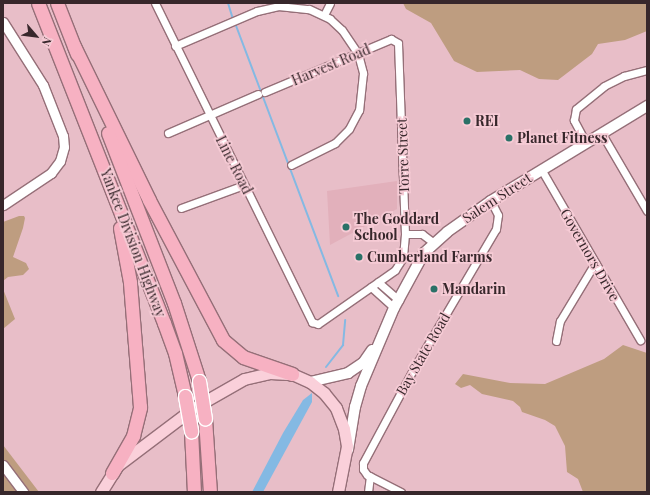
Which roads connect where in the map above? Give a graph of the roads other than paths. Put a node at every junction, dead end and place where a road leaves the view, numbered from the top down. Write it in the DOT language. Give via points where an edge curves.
graph roads {
  1 [pos="38,3"];
  2 [pos="57,3"];
  3 [pos="155,3"];
  4 [pos="330,3"];
  5 [pos="324,15"];
  6 [pos="3,22"];
  7 [pos="396,40"];
  8 [pos="74,46"];
  9 [pos="175,46"];
  10 [pos="358,54"];
  11 [pos="647,70"];
  12 [pos="647,106"];
  13 [pos="208,114"];
  14 [pos="168,133"];
  15 [pos="602,134"];
  16 [pos="586,143"];
  17 [pos="291,165"];
  18 [pos="541,169"];
  19 [pos="105,174"];
  20 [pos="244,185"];
  21 [pos="491,201"];
  22 [pos="3,205"];
  23 [pos="181,208"];
  24 [pos="647,211"];
  25 [pos="405,234"];
  26 [pos="434,243"];
  27 [pos="595,263"];
  28 [pos="378,282"];
  29 [pos="371,288"];
  30 [pos="396,304"];
  31 [pos="316,324"];
  32 [pos="385,328"];
  33 [pos="640,340"];
  34 [pos="556,341"];
  35 [pos="292,374"];
  36 [pos="310,382"];
  37 [pos="346,457"];
  38 [pos="3,465"];
  39 [pos="112,473"];
  40 [pos="370,476"];
  41 [pos="23,492"];
  42 [pos="101,492"];
  43 [pos="194,492"];
  44 [pos="210,492"];
  45 [pos="338,492"];
  46 [pos="368,492"];
  47 [pos="401,492"];
  1 -- 19 [label="highway, Yankee Division Highway"];
  2 -- 8 [label="highway, Yankee Division Highway"];
  3 -- 9 [label="street, Line Road"];
  4 -- 5 [label="street"];
  5 -- 9 [label="street" via="298,6 278,6"];
  5 -- 10 [label="street" via="345,33"];
  6 -- 22 [label="street" via="43,85 64,143 62,158 54,171"];
  7 -- 10 [label="street, Harvest Road"];
  7 -- 25 [label="street, Torre Street" via="399,44"];
  8 -- 35 [label="highway" via="149,200 223,340 243,356"];
  8 -- 44 [label="highway, Yankee Division Highway, bridge" via="174,303 199,381 205,419"];
  9 -- 13 [label="street, Line Road"];
  10 -- 13 [label="street, Harvest Road"];
  10 -- 17 [label="street" via="363,73 363,95 353,124 335,143"];
  11 -- 16 [label="street" via="624,76 604,86 576,110 574,120"];
  12 -- 15 [label="main road, Salem Street"];
  13 -- 14 [label="street, Harvest Road"];
  13 -- 20 [label="street, Line Road"];
  15 -- 16 [label="main road, Salem Street"];
  15 -- 24 [label="street"];
  16 -- 18 [label="main road, Salem Street"];
  18 -- 21 [label="main road, Salem Street"];
  18 -- 27 [label="street, Governors Drive"];
  19 -- 39 [label="highway" via="127,257 141,401 136,431"];
  19 -- 43 [label="highway, Yankee Division Highway, bridge" via="175,353 190,432"];
  20 -- 23 [label="street"];
  20 -- 31 [label="street, Line Road"];
  21 -- 26 [label="main road, Salem Street"];
  21 -- 40 [label="street, Bay State Road" via="498,215 496,229 407,381 364,461 364,470"];
  25 -- 26 [label="street" via="422,234"];
  25 -- 28 [label="street, Torre Street" via="402,261 395,270"];
  26 -- 30 [label="main road, Salem Street" via="420,259"];
  27 -- 33 [label="street, Governors Drive"];
  27 -- 34 [label="street" via="560,321"];
  28 -- 29 [label="street, Torre Street"];
  28 -- 30 [label="street"];
  29 -- 30 [label="street"];
  29 -- 31 [label="street, Torre Street"];
  30 -- 32 [label="main road, Salem Street"];
  32 -- 36 [label="main road, Salem Street" via="367,358 355,369 339,376"];
  32 -- 37 [label="main road, Salem Street" via="357,397 351,444"];
  35 -- 36 [label="main road"];
  35 -- 39 [label="main road" via="253,375 234,383 155,436"];
  36 -- 37 [label="main road" via="327,396 341,417 347,441"];
  37 -- 45 [label="main road"];
  38 -- 41 [label="street"];
  39 -- 42 [label="main road"];
  40 -- 46 [label="street"];
  40 -- 47 [label="street"];
}
